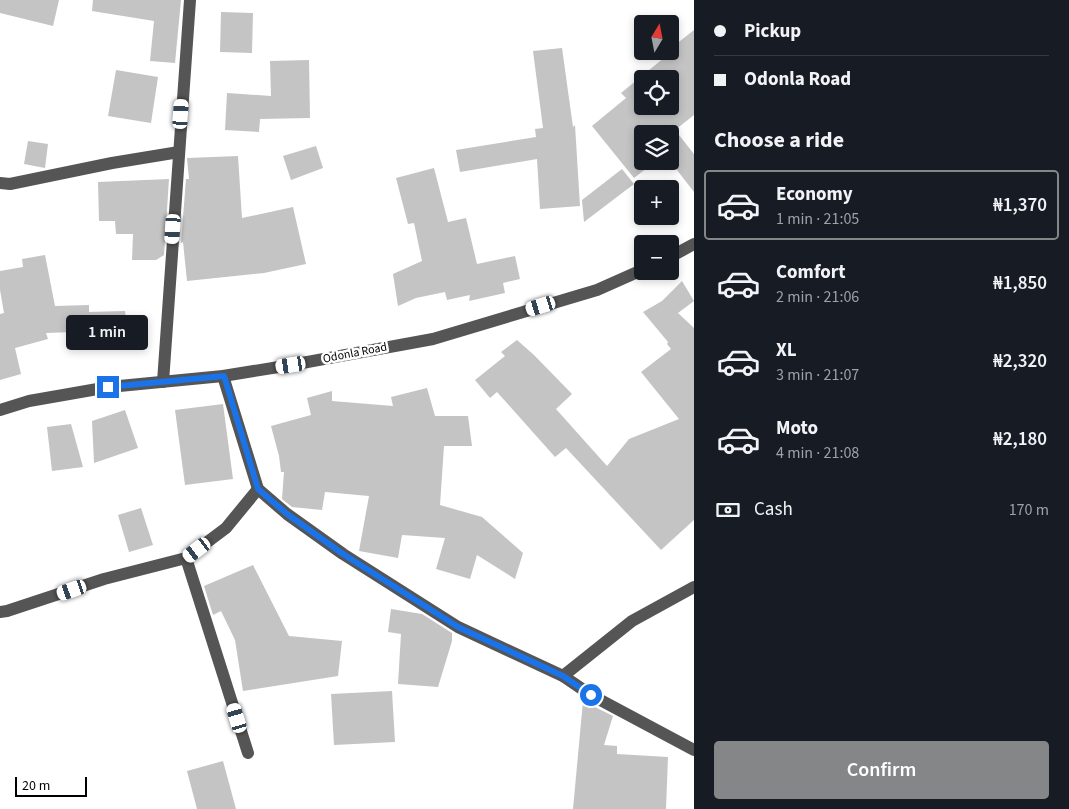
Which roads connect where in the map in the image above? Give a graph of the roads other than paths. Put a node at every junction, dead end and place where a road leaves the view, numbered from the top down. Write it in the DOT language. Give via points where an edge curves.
graph roads {
  1 [pos="190,0"];
  2 [pos="179,152"];
  3 [pos="0,183"];
  4 [pos="694,244"];
  5 [pos="679,252"];
  6 [pos="634,273"];
  7 [pos="224,376"];
  8 [pos="163,382"];
  9 [pos="0,410"];
  10 [pos="258,489"];
  11 [pos="186,558"];
  12 [pos="694,587"];
  13 [pos="0,612"];
  14 [pos="563,676"];
  15 [pos="694,750"];
  16 [pos="248,754"];
  1 -- 2 [label="street"];
  2 -- 3 [label="street" via="10,184"];
  2 -- 8 [label="street"];
  4 -- 5 [label="street"];
  6 -- 7 [label="street, Odonla Road" via="596,290 433,339"];
  7 -- 8 [label="street, Odonla Road"];
  7 -- 10 [label="street"];
  8 -- 9 [label="street, Odonla Road" via="108,387 29,401"];
  10 -- 11 [label="street" via="226,528"];
  10 -- 14 [label="street" via="343,554 458,627"];
  11 -- 13 [label="street" via="104,579"];
  11 -- 16 [label="street"];
  12 -- 14 [label="street" via="632,622"];
  14 -- 15 [label="street" via="591,695"];
}
